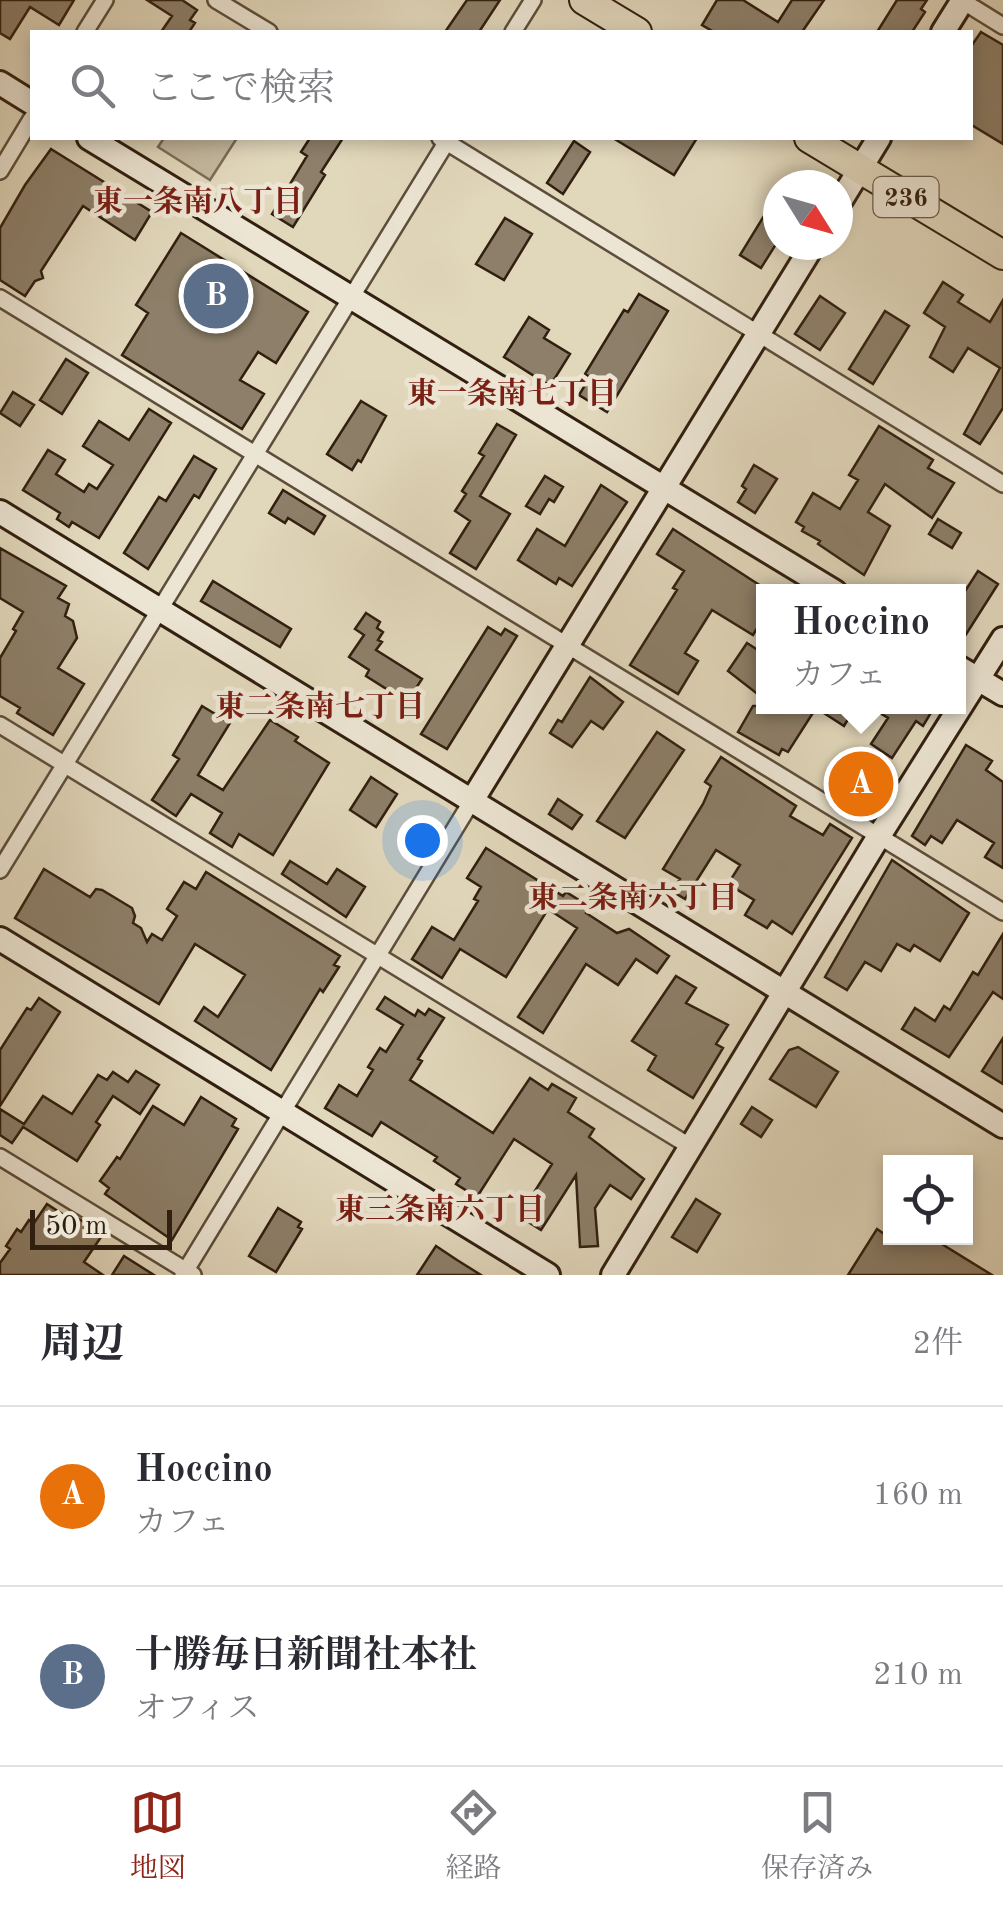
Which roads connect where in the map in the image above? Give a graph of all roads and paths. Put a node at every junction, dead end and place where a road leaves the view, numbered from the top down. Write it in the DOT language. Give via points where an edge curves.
graph roads {
  1 [pos="105,0"];
  2 [pos="216,0"];
  3 [pos="533,0"];
  4 [pos="584,0"];
  5 [pos="962,0"];
  6 [pos="1003,26"];
  7 [pos="86,30"];
  8 [pos="266,30"];
  9 [pos="515,30"];
  10 [pos="634,30"];
  11 [pos="945,30"];
  12 [pos="0,84"];
  13 [pos="30,102"];
  14 [pos="30,121"];
  15 [pos="92,140"];
  16 [pos="444,140"];
  17 [pos="447,140"];
  18 [pos="812,140"];
  19 [pos="878,140"];
  20 [pos="860,169"];
  21 [pos="0,171"];
  22 [pos="853,180"];
  23 [pos="1003,255"];
  24 [pos="804,260"];
  25 [pos="352,297"];
  26 [pos="0,298"];
  27 [pos="758,335"];
  28 [pos="255,456"];
  29 [pos="1003,484"];
  30 [pos="664,487"];
  31 [pos="0,512"];
  32 [pos="822,584"];
  33 [pos="160,611"];
  34 [pos="1003,639"];
  35 [pos="566,645"];
  36 [pos="969,673"];
  37 [pos="1003,694"];
  38 [pos="946,714"];
  39 [pos="0,725"];
  40 [pos="64,764"];
  41 [pos="473,799"];
  42 [pos="879,836"];
  43 [pos="0,870"];
  44 [pos="1003,912"];
  45 [pos="0,939"];
  46 [pos="379,954"];
  47 [pos="784,992"];
  48 [pos="283,1112"];
  49 [pos="1003,1126"];
  50 [pos="691,1147"];
  51 [pos="0,1157"];
  52 [pos="187,1274"];
  53 [pos="548,1275"];
  54 [pos="614,1275"];
  1 -- 7 [label="street"];
  2 -- 8 [label="street"];
  3 -- 9 [label="street"];
  4 -- 10 [label="highway"];
  5 -- 6 [label="street"];
  5 -- 11 [label="street"];
  12 -- 13 [label="street"];
  14 -- 21 [label="street"];
  15 -- 25 [label="street"];
  16 -- 25 [label="street"];
  17 -- 27 [label="street"];
  18 -- 20 [label="highway, 236"];
  19 -- 20 [label="street"];
  20 -- 22 [label="street"];
  20 -- 23 [label="highway, 236"];
  24 -- 27 [label="street"];
  25 -- 28 [label="street"];
  25 -- 30 [label="street"];
  26 -- 28 [label="street"];
  27 -- 29 [label="street"];
  27 -- 30 [label="street"];
  28 -- 33 [label="street"];
  28 -- 35 [label="street"];
  30 -- 32 [label="street"];
  30 -- 35 [label="street"];
  31 -- 33 [label="street"];
  33 -- 40 [label="street"];
  33 -- 41 [label="street"];
  34 -- 36 [label="street"];
  35 -- 41 [label="street"];
  35 -- 42 [label="street"];
  36 -- 37 [label="street"];
  38 -- 42 [label="street"];
  39 -- 40 [label="street"];
  40 -- 43 [label="street"];
  40 -- 46 [label="street"];
  41 -- 46 [label="street"];
  41 -- 47 [label="street"];
  42 -- 44 [label="street"];
  42 -- 47 [label="street"];
  45 -- 48 [label="street"];
  46 -- 48 [label="street"];
  46 -- 50 [label="street"];
  47 -- 49 [label="street"];
  47 -- 50 [label="street"];
  48 -- 52 [label="street"];
  48 -- 53 [label="street"];
  50 -- 54 [label="street"];
  51 -- 52 [label="street"];
}
